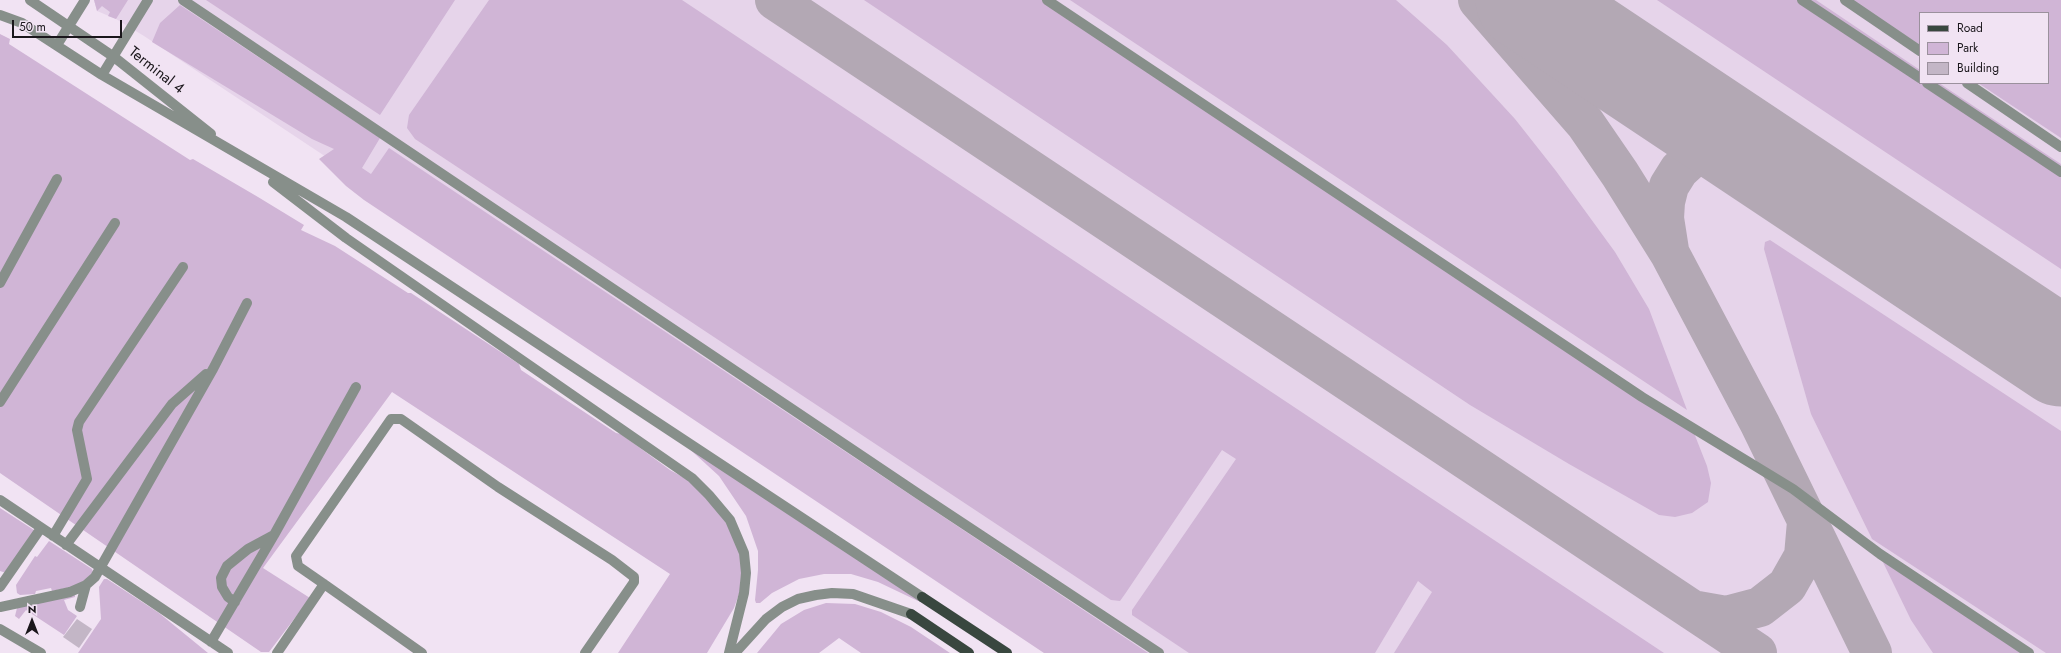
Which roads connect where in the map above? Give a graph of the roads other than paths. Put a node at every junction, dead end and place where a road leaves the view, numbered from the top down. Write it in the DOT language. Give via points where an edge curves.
graph roads {
  1 [pos="30,0"];
  2 [pos="85,0"];
  3 [pos="148,0"];
  4 [pos="183,0"];
  5 [pos="1047,0"];
  6 [pos="1802,0"];
  7 [pos="1845,0"];
  8 [pos="0,15"];
  9 [pos="69,27"];
  10 [pos="57,45"];
  11 [pos="1919,50"];
  12 [pos="114,57"];
  13 [pos="102,75"];
  14 [pos="1919,77"];
  15 [pos="1929,84"];
  16 [pos="1968,84"];
  17 [pos="2061,147"];
  18 [pos="240,157"];
  19 [pos="2061,172"];
  20 [pos="57,178"];
  21 [pos="115,223"];
  22 [pos="183,267"];
  23 [pos="2,279"];
  24 [pos="247,303"];
  25 [pos="212,369"];
  26 [pos="356,387"];
  27 [pos="0,402"];
  28 [pos="0,500"];
  29 [pos="40,528"];
  30 [pos="274,535"];
  31 [pos="53,536"];
  32 [pos="66,545"];
  33 [pos="99,567"];
  34 [pos="324,584"];
  35 [pos="86,585"];
  36 [pos="0,587"];
  37 [pos="922,597"];
  38 [pos="235,602"];
  39 [pos="0,606"];
  40 [pos="80,607"];
  41 [pos="910,614"];
  42 [pos="0,629"];
  43 [pos="211,642"];
  44 [pos="28,650"];
  45 [pos="41,653"];
  46 [pos="228,653"];
  47 [pos="277,653"];
  48 [pos="422,653"];
  49 [pos="585,653"];
  50 [pos="729,653"];
  51 [pos="735,653"];
  52 [pos="969,653"];
  53 [pos="1007,653"];
  54 [pos="1159,653"];
  55 [pos="2029,653"];
  1 -- 9 [label="street, Terminal 4"];
  2 -- 9 [label="street"];
  3 -- 12 [label="street"];
  4 -- 54 [label="street"];
  5 -- 55 [label="street" via="1635,393 1793,489 1880,554"];
  6 -- 14 [label="street"];
  7 -- 11 [label="street"];
  8 -- 10 [label="street" via="22,23"];
  9 -- 10 [label="street"];
  9 -- 12 [label="street, Terminal 4"];
  10 -- 13 [label="street"];
  12 -- 13 [label="street"];
  12 -- 18 [label="street, Terminal 4"];
  13 -- 18 [label="street"];
  15 -- 19 [label="street"];
  16 -- 17 [label="street"];
  18 -- 37 [label="street" via="346,217"];
  18 -- 50 [label="street" via="346,238 692,478 709,495 730,520 744,553 744,593"];
  20 -- 23 [label="street"];
  21 -- 27 [label="street"];
  22 -- 31 [label="street" via="79,422 77,430 87,479"];
  24 -- 25 [label="street"];
  25 -- 32 [label="street" via="172,404"];
  25 -- 33 [label="street"];
  26 -- 30 [label="street"];
  28 -- 29 [label="street"];
  29 -- 31 [label="street"];
  29 -- 36 [label="street"];
  30 -- 38 [label="street"];
  30 -- 38 [label="street" via="248,549 227,566 221,578 222,587 228,597"];
  31 -- 32 [label="street"];
  32 -- 33 [label="street"];
  33 -- 35 [label="street" via="95,577"];
  33 -- 43 [label="street"];
  34 -- 47 [label="street"];
  34 -- 48 [label="street"];
  34 -- 49 [label="street" via="298,566 296,556 391,419 400,419 634,577 634,582"];
  35 -- 39 [label="street" via="70,592"];
  35 -- 40 [label="street"];
  37 -- 53 [label="main road"];
  38 -- 43 [label="street"];
  41 -- 51 [label="street" via="853,594 816,594 782,607 766,619"];
  41 -- 52 [label="main road"];
  42 -- 44 [label="street"];
  43 -- 46 [label="street"];
  44 -- 45 [label="street"];
}
